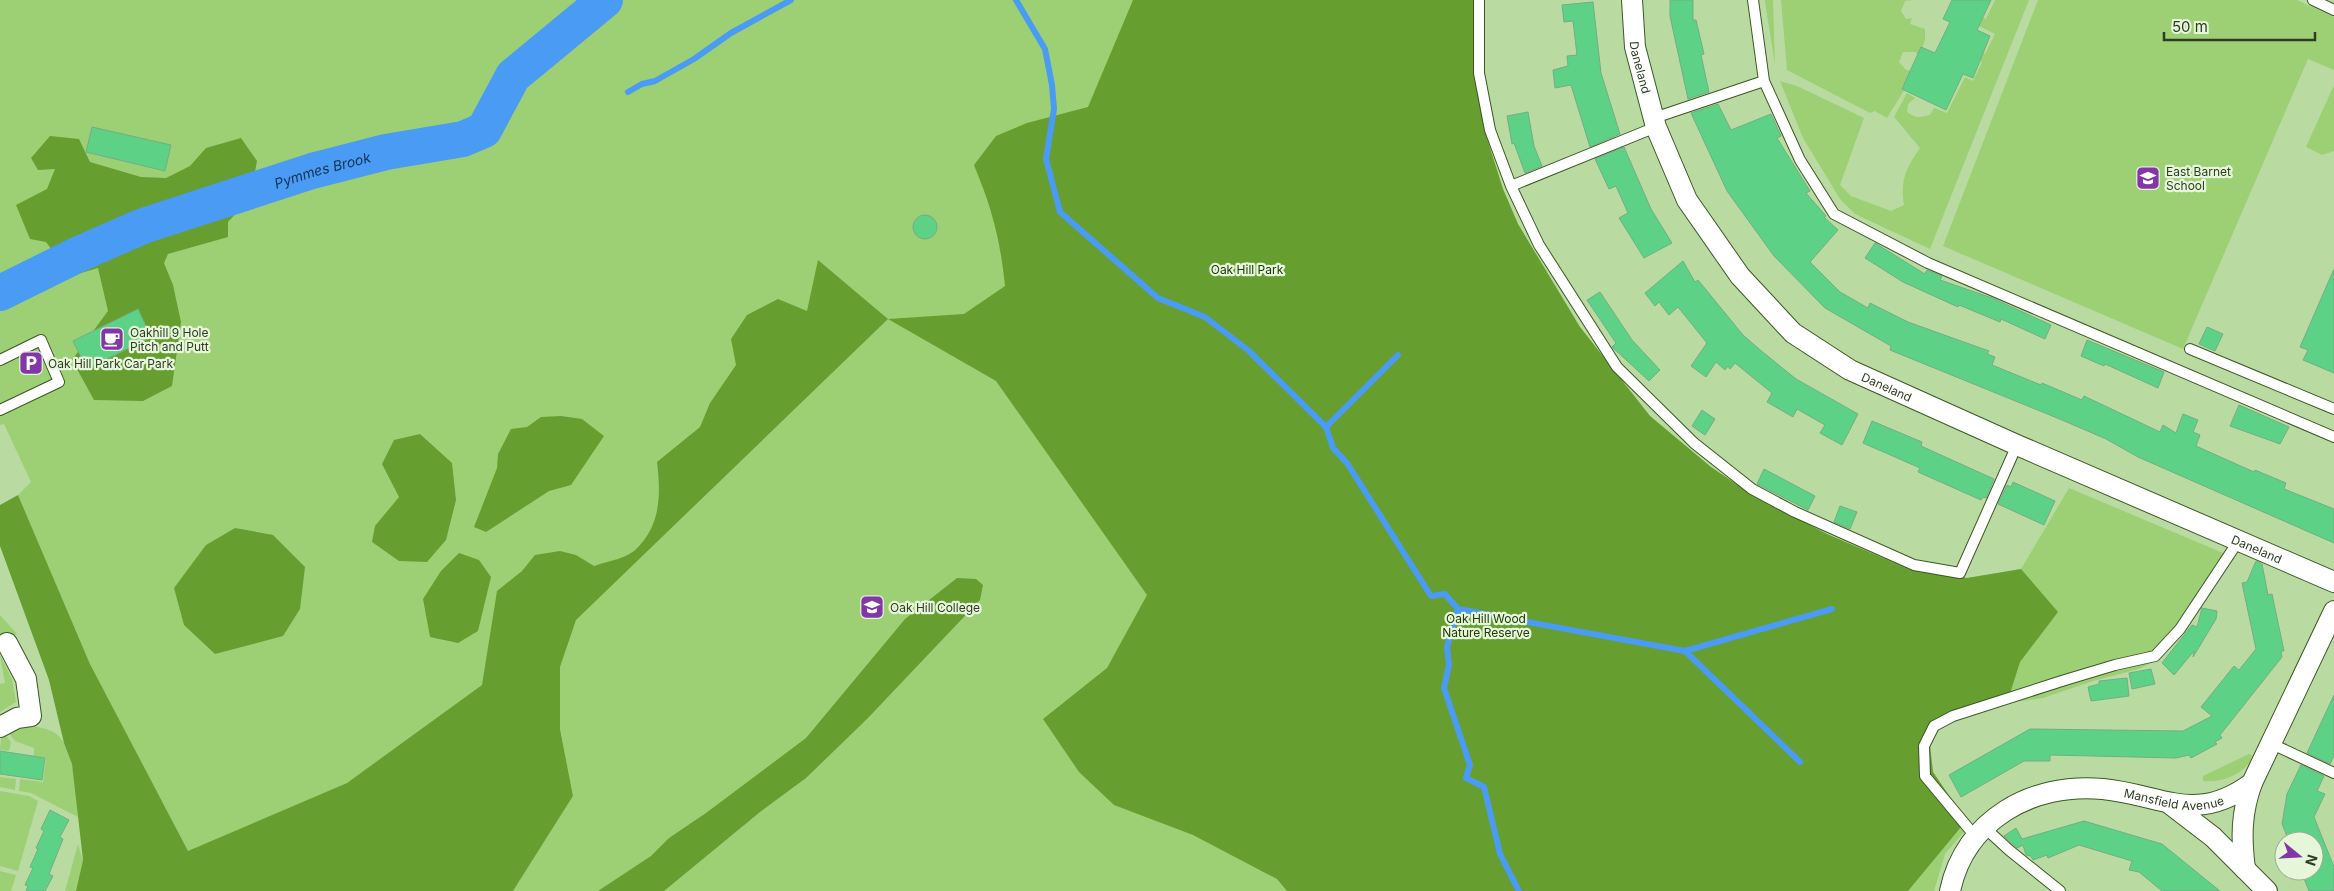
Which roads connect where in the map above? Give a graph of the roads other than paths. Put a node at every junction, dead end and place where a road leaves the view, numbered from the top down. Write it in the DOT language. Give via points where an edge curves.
graph roads {
  1 [pos="1478,0"];
  2 [pos="1632,0"];
  3 [pos="1753,0"];
  4 [pos="2313,0"];
  5 [pos="2334,10"];
  6 [pos="1764,81"];
  7 [pos="1655,123"];
  8 [pos="1511,186"];
  9 [pos="2190,349"];
  10 [pos="0,360"];
  11 [pos="2334,409"];
  12 [pos="0,410"];
  13 [pos="2334,437"];
  14 [pos="2017,445"];
  15 [pos="2239,540"];
  16 [pos="2334,582"];
  17 [pos="2334,611"];
  18 [pos="7,643"];
  19 [pos="0,727"];
  20 [pos="2272,744"];
  21 [pos="2334,773"];
  22 [pos="2252,784"];
  23 [pos="2169,804"];
  24 [pos="1980,831"];
  25 [pos="2245,869"];
  26 [pos="1950,891"];
  27 [pos="2060,891"];
  28 [pos="2267,891"];
  1 -- 8 [label="lane" via="1480,73 1490,130"];
  2 -- 7 [label="street, Daneland" via="1635,48"];
  3 -- 6 [label="lane"];
  4 -- 5 [label="lane"];
  6 -- 7 [label="lane"];
  6 -- 13 [label="lane" via="1800,160 1834,214 1928,263"];
  7 -- 8 [label="lane"];
  7 -- 14 [label="street, Daneland" via="1687,200 1740,276 1792,333 1850,370"];
  8 -- 14 [label="lane" via="1540,245 1617,367 1694,444 1727,471 1752,489 1795,512 1914,565 1960,573"];
  9 -- 11 [label="lane"];
  10 -- 12 [label="lane" via="41,340 59,382"];
  14 -- 15 [label="street, Daneland"];
  15 -- 16 [label="street, Daneland"];
  15 -- 24 [label="lane" via="2180,629 2155,656 2065,680 1953,716 1934,726 1924,746 1925,776"];
  17 -- 20 [label="street"];
  18 -- 19 [label="street" via="26,679 31,716 16,718"];
  20 -- 21 [label="lane"];
  20 -- 22 [label="street"];
  22 -- 23 [label="street, Mansfield Avenue" via="2218,803 2200,806"];
  22 -- 25 [label="street" via="2245,801 2241,832"];
  23 -- 24 [label="street, Mansfield Avenue" via="2102,789 2066,790 2013,806"];
  23 -- 25 [label="street" via="2213,837"];
  24 -- 26 [label="street, Mansfield Avenue" via="1964,852 1954,872"];
  24 -- 27 [label="lane"];
  25 -- 28 [label="street"];
}
